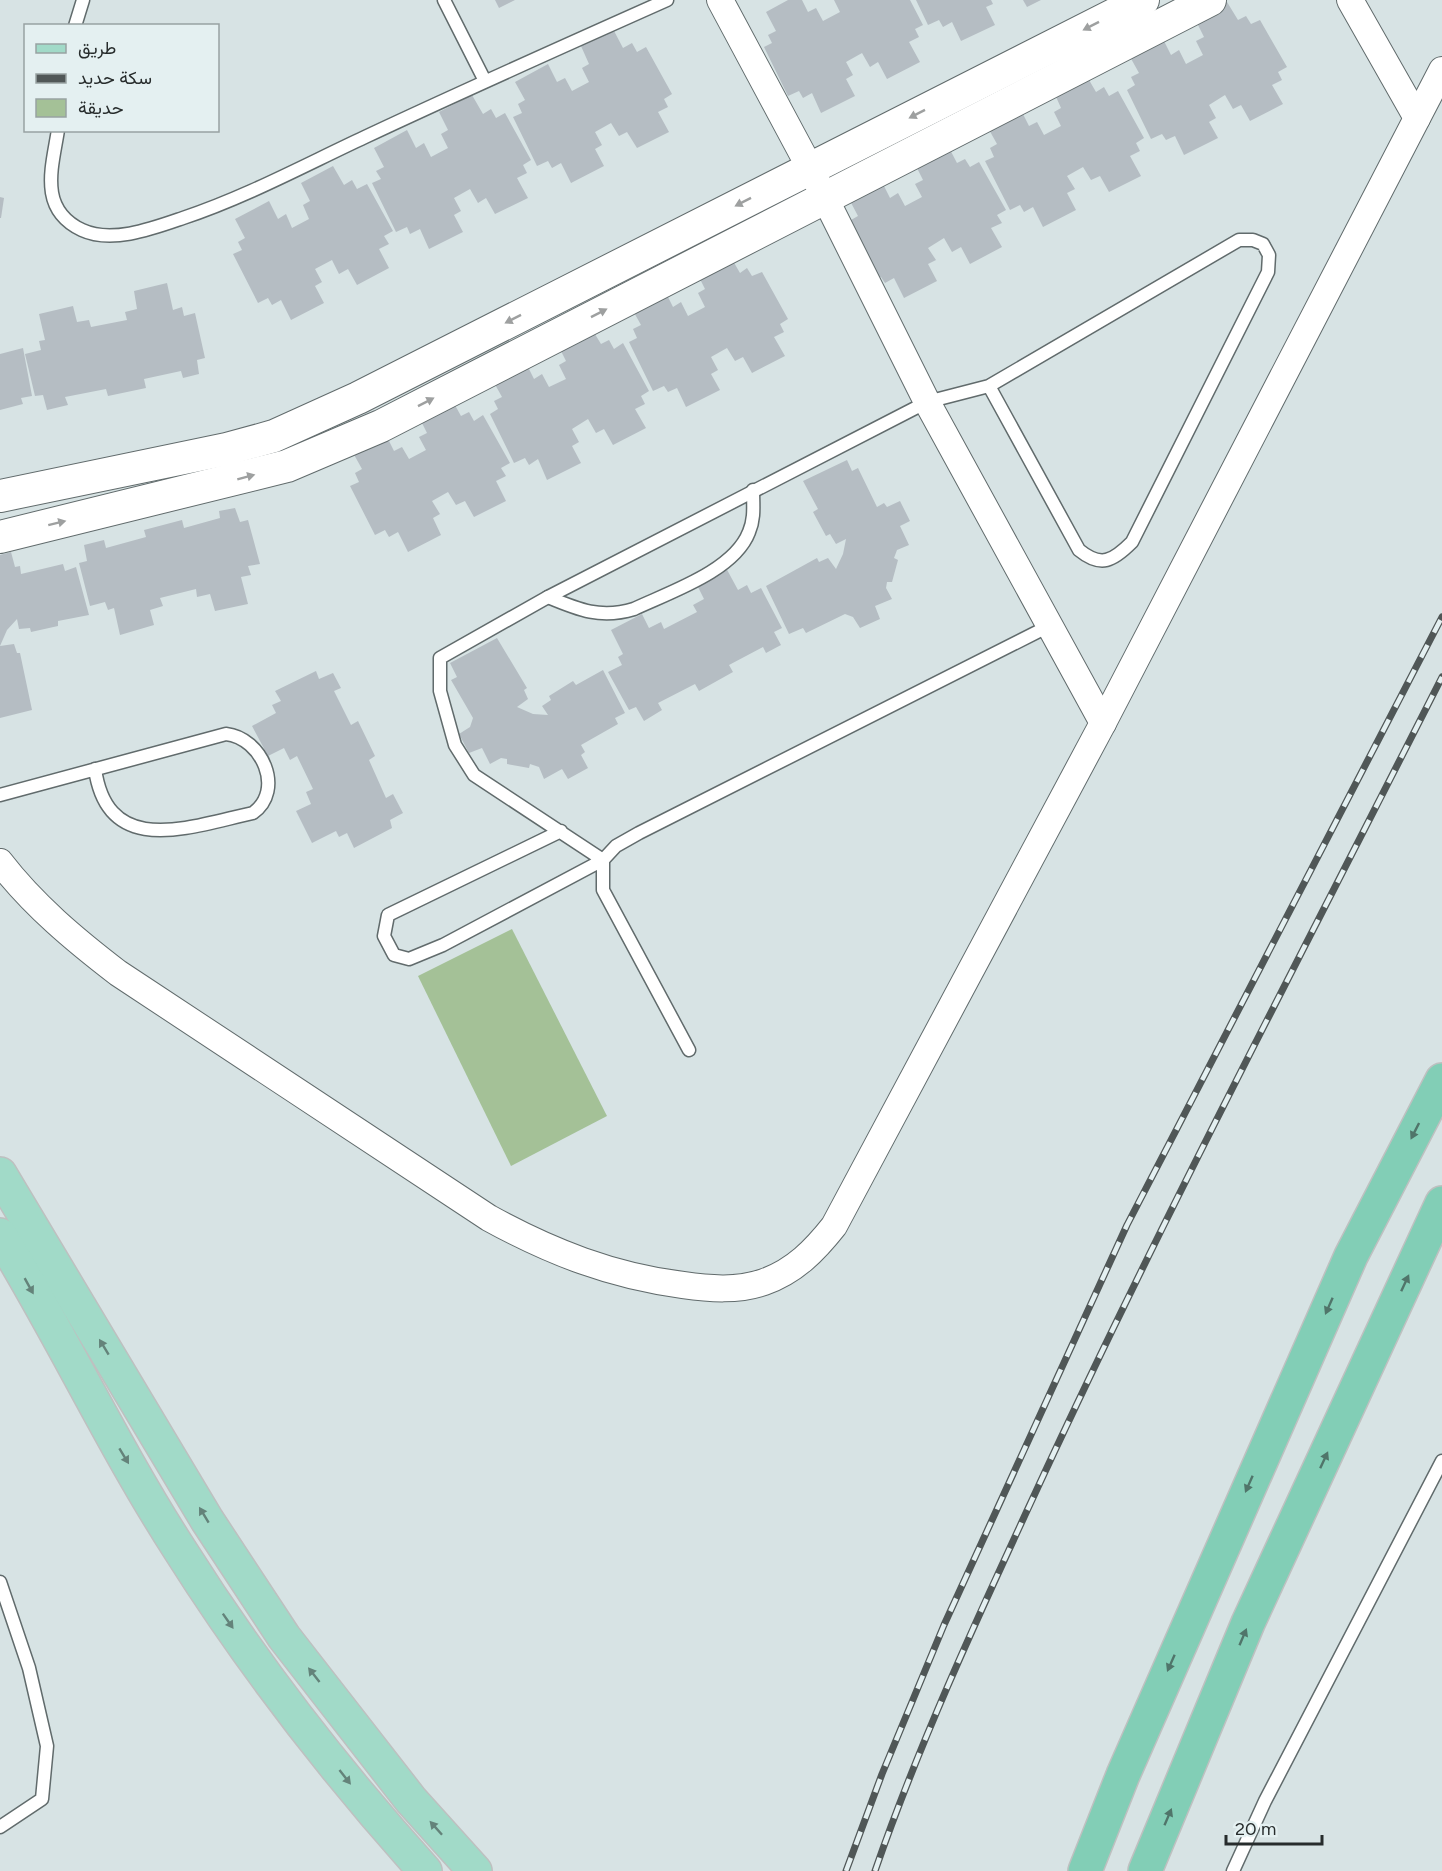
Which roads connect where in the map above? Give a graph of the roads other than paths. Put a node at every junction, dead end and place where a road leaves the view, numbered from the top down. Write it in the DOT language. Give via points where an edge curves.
graph roads {
  1 [pos="83,0"];
  2 [pos="444,0"];
  3 [pos="667,0"];
  4 [pos="720,0"];
  5 [pos="1143,0"];
  6 [pos="1210,0"];
  7 [pos="1350,0"];
  8 [pos="76,24"];
  9 [pos="1442,70"];
  10 [pos="485,81"];
  11 [pos="1417,118"];
  12 [pos="58,132"];
  13 [pos="810,168"];
  14 [pos="825,198"];
  15 [pos="989,386"];
  16 [pos="927,402"];
  17 [pos="753,490"];
  18 [pos="0,496"];
  19 [pos="0,537"];
  20 [pos="548,597"];
  21 [pos="1049,626"];
  22 [pos="1102,723"];
  23 [pos="94,769"];
  24 [pos="0,795"];
  25 [pos="561,831"];
  26 [pos="603,860"];
  27 [pos="0,862"];
  28 [pos="689,1050"];
  29 [pos="1442,1080"];
  30 [pos="0,1174"];
  31 [pos="1442,1203"];
  32 [pos="0,1235"];
  33 [pos="1442,1461"];
  34 [pos="0,1582"];
  35 [pos="0,1827"];
  36 [pos="425,1871"];
  37 [pos="475,1871"];
  38 [pos="1085,1871"];
  39 [pos="1145,1871"];
  40 [pos="1233,1871"];
  1 -- 8 [label="lane"];
  2 -- 10 [label="lane"];
  3 -- 10 [label="lane"];
  4 -- 13 [label="street"];
  5 -- 13 [label="street, one-way"];
  6 -- 14 [label="street"];
  7 -- 11 [label="street"];
  9 -- 11 [label="street"];
  10 -- 12 [label="lane" via="214,207 118,235 100,236 82,230 66,220 55,205 49,187"];
  11 -- 22 [label="street"];
  13 -- 14 [label="street"];
  13 -- 18 [label="street, one-way" via="358,398 274,436 227,450"];
  14 -- 16 [label="street"];
  19 -- 14 [label="street, one-way" via="235,480 328,450"];
  15 -- 15 [label="lane" via="1079,549 1090,559 1103,561 1119,555 1132,542 1268,272 1269,255 1263,244 1239,240"];
  15 -- 16 [label="lane"];
  16 -- 17 [label="lane"];
  16 -- 21 [label="street"];
  17 -- 20 [label="lane"];
  17 -- 20 [label="lane" via="754,514 749,533 736,553 721,566 620,613 585,613"];
  20 -- 25 [label="lane" via="440,658 440,691 455,745 474,775"];
  21 -- 22 [label="street"];
  21 -- 26 [label="lane" via="639,833 616,846"];
  22 -- 27 [label="street" via="834,1226 815,1250 792,1269 764,1282 734,1288 647,1281 592,1266 539,1245 489,1218 118,973 43,911"];
  23 -- 23 [label="lane" via="110,810 120,820 146,830 174,830 253,813 269,790 260,755 237,735 226,734"];
  23 -- 24 [label="lane"];
  25 -- 26 [label="lane"];
  25 -- 26 [label="lane" via="388,915 384,936 394,955 409,959 443,945"];
  26 -- 28 [label="lane" via="603,890"];
  29 -- 38 [label="highway, one-way" via="1351,1256 1122,1775"];
  37 -- 30 [label="main road, one-way" via="411,1800 284,1637 207,1520"];
  39 -- 31 [label="highway, one-way" via="1248,1623"];
  32 -- 36 [label="main road, one-way" via="95,1408 180,1551 269,1680 370,1810"];
  33 -- 40 [label="lane" via="1264,1802"];
  34 -- 35 [label="lane" via="29,1668 47,1746 42,1799"];
}
